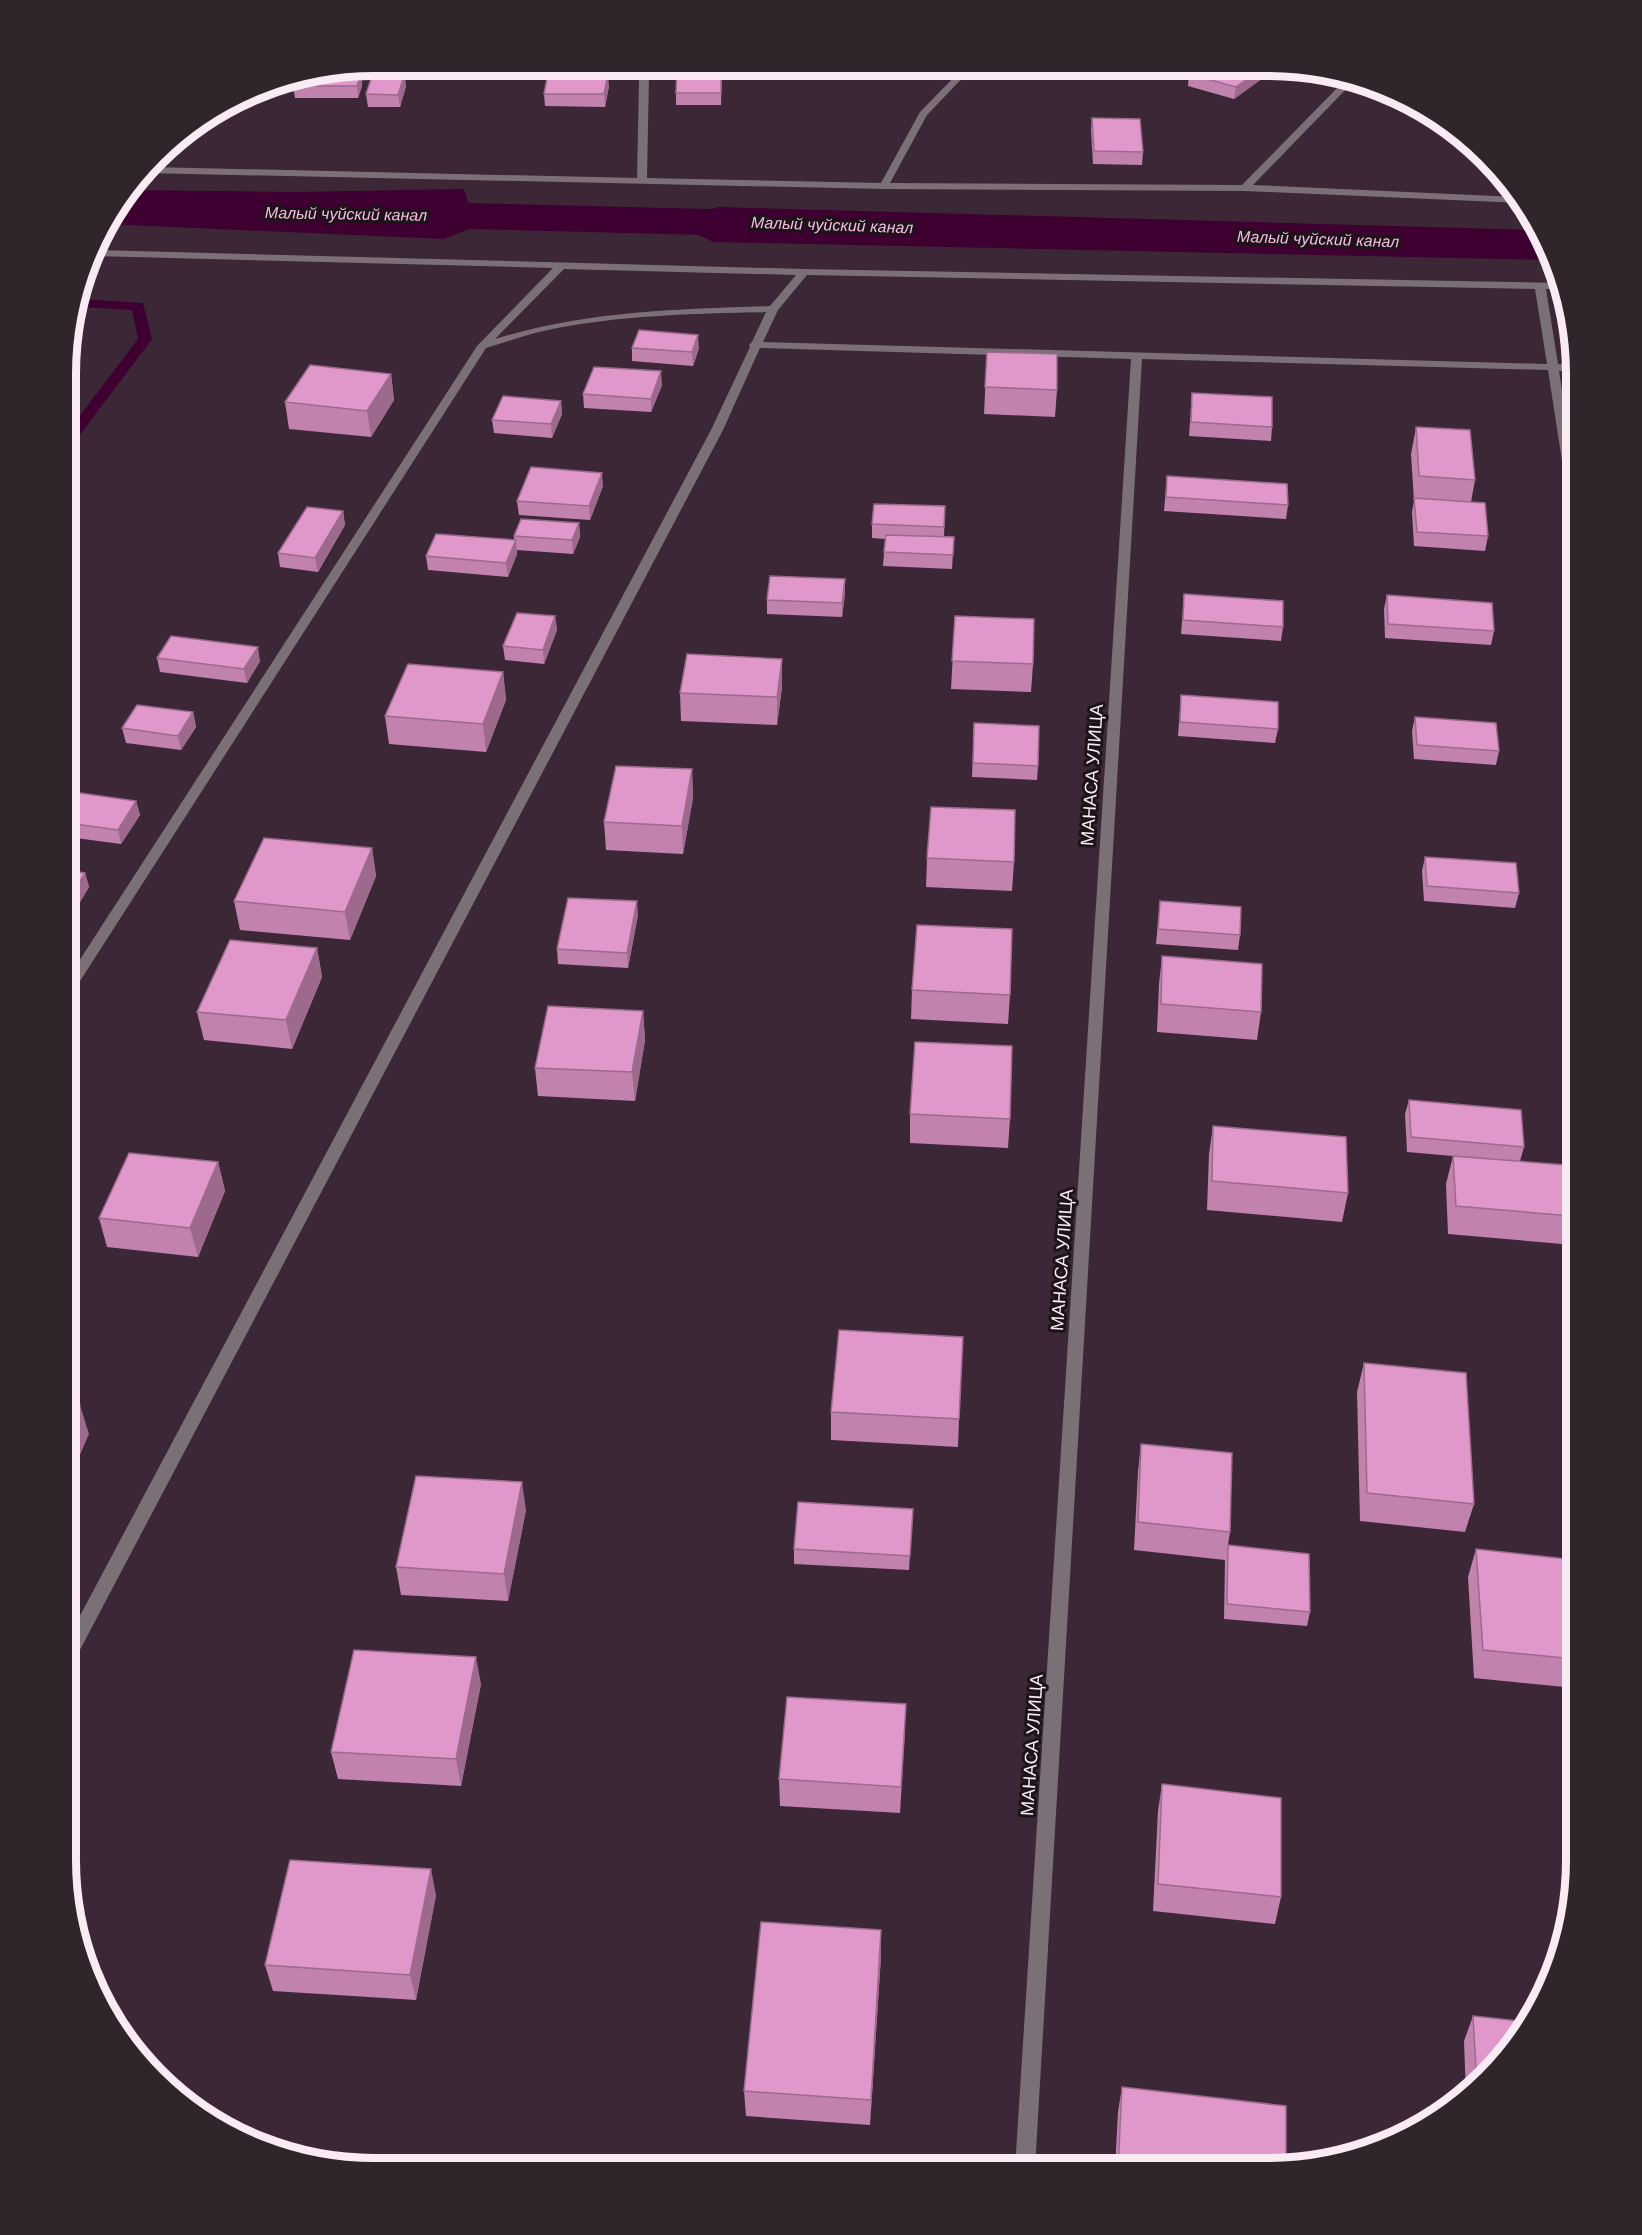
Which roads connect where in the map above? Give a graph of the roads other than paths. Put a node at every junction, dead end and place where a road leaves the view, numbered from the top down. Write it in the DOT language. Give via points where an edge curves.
graph roads {
  1 [pos="646,76"];
  2 [pos="960,76"];
  3 [pos="1344,87"];
  4 [pos="158,170"];
  5 [pos="642,180"];
  6 [pos="884,186"];
  7 [pos="1245,188"];
  8 [pos="1508,200"];
  9 [pos="102,253"];
  10 [pos="562,265"];
  11 [pos="804,272"];
  12 [pos="1540,285"];
  13 [pos="1552,286"];
  14 [pos="773,309"];
  15 [pos="754,345"];
  16 [pos="482,346"];
  17 [pos="1137,354"];
  18 [pos="1554,367"];
  19 [pos="1566,368"];
  20 [pos="1566,447"];
  21 [pos="76,977"];
  22 [pos="76,1641"];
  23 [pos="1026,2158"];
  1 -- 5 [label="street"];
  2 -- 6 [label="street" via="923,114"];
  3 -- 7 [label="street"];
  4 -- 5 [label="street"];
  5 -- 6 [label="street"];
  6 -- 7 [label="street"];
  7 -- 8 [label="street"];
  9 -- 10 [label="street"];
  10 -- 11 [label="street"];
  10 -- 16 [label="street"];
  11 -- 12 [label="street"];
  11 -- 14 [label="street"];
  12 -- 13 [label="street"];
  12 -- 18 [label="street"];
  14 -- 15 [label="street"];
  14 -- 16 [label="street" via="605,319 547,328"];
  15 -- 17 [label="street" via="961,353"];
  15 -- 22 [label="street" via="711,441"];
  16 -- 21 [label="street"];
  17 -- 18 [label="street"];
  17 -- 23 [label="street, МАНАСА УЛИЦА"];
  18 -- 19 [label="street"];
  18 -- 20 [label="street"];
}
